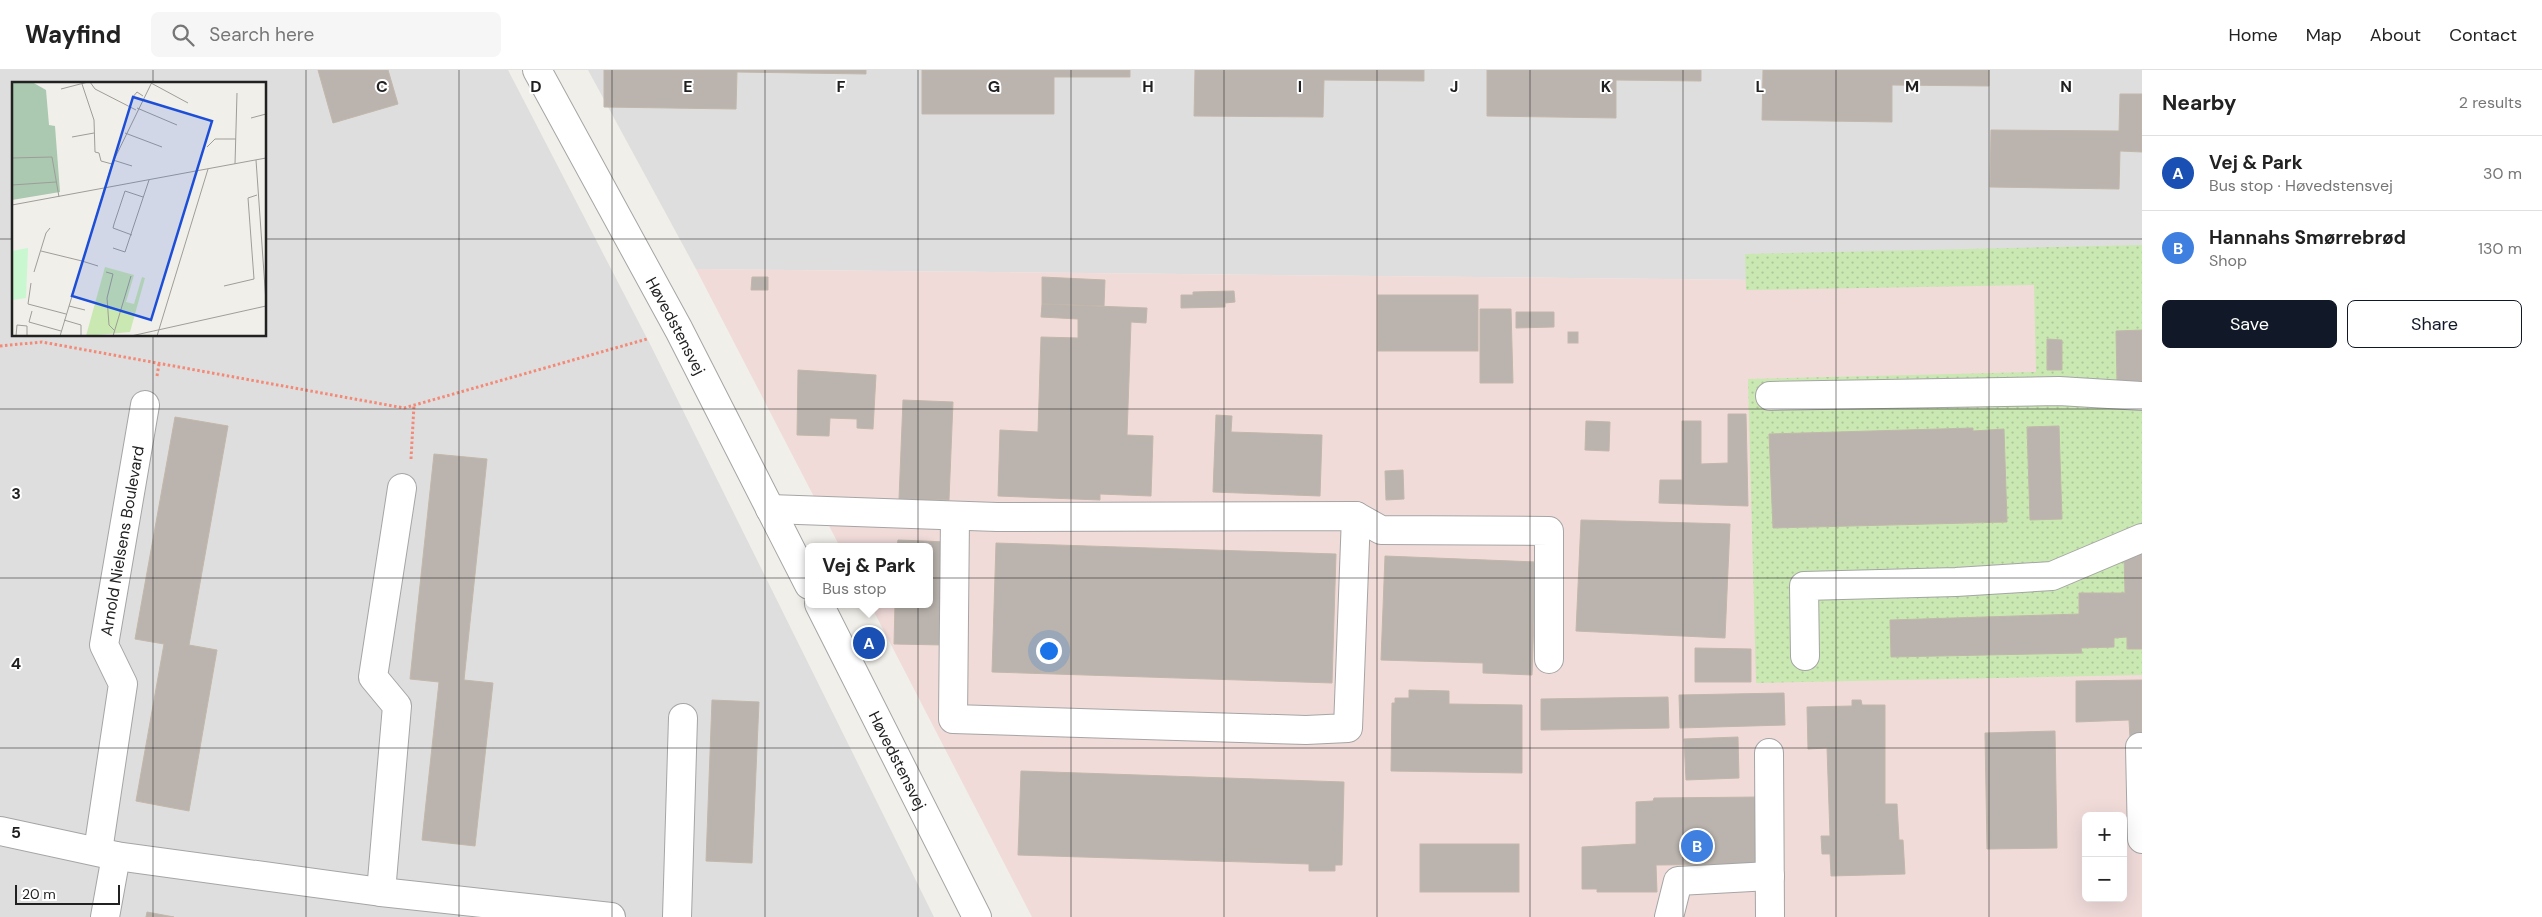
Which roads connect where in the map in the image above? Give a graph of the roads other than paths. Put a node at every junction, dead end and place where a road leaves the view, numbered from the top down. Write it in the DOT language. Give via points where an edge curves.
graph roads {
  1 [pos="537,70"];
  2 [pos="1770,396"];
  3 [pos="2142,396"];
  4 [pos="145,405"];
  5 [pos="402,488"];
  6 [pos="770,509"];
  7 [pos="955,516"];
  8 [pos="1356,516"];
  9 [pos="2142,538"];
  10 [pos="805,577"];
  11 [pos="821,608"];
  12 [pos="1805,656"];
  13 [pos="1549,659"];
  14 [pos="683,718"];
  15 [pos="2140,747"];
  16 [pos="1769,753"];
  17 [pos="0,831"];
  18 [pos="2142,839"];
  19 [pos="107,854"];
  20 [pos="1770,876"];
  21 [pos="381,892"];
  22 [pos="105,917"];
  23 [pos="611,917"];
  24 [pos="677,917"];
  25 [pos="977,917"];
  26 [pos="1670,917"];
  27 [pos="1770,917"];
  1 -- 6 [label="street, Høvedstensvej" via="679,330"];
  2 -- 3 [label="street" via="2059,391"];
  4 -- 19 [label="street, Arnold Nielsens Boulevard" via="104,645 123,684"];
  5 -- 21 [label="street" via="373,677 398,706"];
  6 -- 7 [label="street"];
  6 -- 10 [label="street, Høvedstensvej"];
  7 -- 8 [label="street"];
  7 -- 8 [label="street" via="953,719 1306,730 1348,728"];
  8 -- 13 [label="street" via="1381,530 1549,531"];
  9 -- 12 [label="street" via="2052,576 1804,586"];
  11 -- 25 [label="street, Høvedstensvej"];
  14 -- 24 [label="street"];
  15 -- 18 [label="street"];
  16 -- 20 [label="street"];
  17 -- 19 [label="street"];
  19 -- 21 [label="street"];
  19 -- 22 [label="street, Arnold Nielsens Boulevard"];
  20 -- 26 [label="street" via="1678,881"];
  20 -- 27 [label="street"];
  21 -- 23 [label="street"];
}
